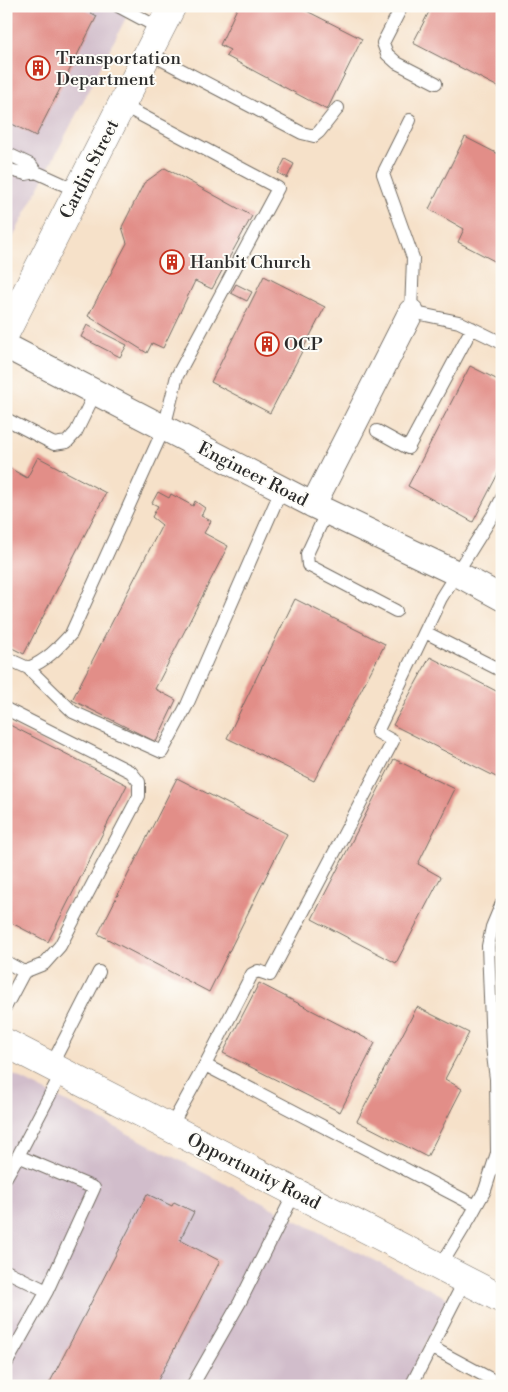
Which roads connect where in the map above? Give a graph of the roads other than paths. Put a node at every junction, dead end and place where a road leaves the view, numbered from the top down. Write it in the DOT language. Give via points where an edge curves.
graph roads {
  1 [pos="118,6"];
  2 [pos="402,6"];
  3 [pos="167,17"];
  4 [pos="149,53"];
  5 [pos="436,83"];
  6 [pos="122,105"];
  7 [pos="338,108"];
  8 [pos="410,120"];
  9 [pos="6,152"];
  10 [pos="6,169"];
  11 [pos="36,172"];
  12 [pos="78,191"];
  13 [pos="411,312"];
  14 [pos="8,323"];
  15 [pos="472,328"];
  16 [pos="502,344"];
  17 [pos="6,346"];
  18 [pos="95,393"];
  19 [pos="6,418"];
  20 [pos="164,428"];
  21 [pos="377,431"];
  22 [pos="282,488"];
  23 [pos="500,507"];
  24 [pos="320,508"];
  25 [pos="456,573"];
  26 [pos="502,598"];
  27 [pos="396,611"];
  28 [pos="425,632"];
  29 [pos="6,658"];
  30 [pos="28,668"];
  31 [pos="502,671"];
  32 [pos="6,709"];
  33 [pos="502,903"];
  34 [pos="6,962"];
  35 [pos="24,972"];
  36 [pos="99,972"];
  37 [pos="6,1006"];
  38 [pos="496,1011"];
  39 [pos="6,1043"];
  40 [pos="205,1066"];
  41 [pos="57,1069"];
  42 [pos="499,1112"];
  43 [pos="170,1128"];
  44 [pos="18,1156"];
  45 [pos="6,1177"];
  46 [pos="295,1192"];
  47 [pos="476,1206"];
  48 [pos="440,1267"];
  49 [pos="6,1271"];
  50 [pos="465,1280"];
  51 [pos="47,1291"];
  52 [pos="502,1299"];
  53 [pos="430,1347"];
  54 [pos="6,1364"];
  55 [pos="502,1385"];
  56 [pos="192,1386"];
  57 [pos="411,1386"];
  1 -- 3 [label="lane"];
  2 -- 5 [label="lane" via="383,43 387,54 397,63"];
  3 -- 4 [label="street, Cardin Street"];
  4 -- 6 [label="street, Cardin Street"];
  4 -- 7 [label="lane" via="302,133 314,136"];
  6 -- 12 [label="street, Cardin Street"];
  6 -- 20 [label="lane" via="278,188 178,376"];
  8 -- 13 [label="lane" via="383,174 413,258"];
  9 -- 11 [label="lane" via="31,165"];
  10 -- 11 [label="lane" via="26,174"];
  11 -- 12 [label="lane"];
  12 -- 14 [label="street, Cardin Street"];
  13 -- 15 [label="lane" via="459,322"];
  13 -- 24 [label="street"];
  15 -- 16 [label="lane"];
  15 -- 21 [label="lane" via="408,448"];
  17 -- 18 [label="street, Engineer Road"];
  18 -- 19 [label="lane" via="76,432 67,442 54,444"];
  18 -- 20 [label="street, Engineer Road"];
  20 -- 22 [label="street, Engineer Road"];
  20 -- 30 [label="lane" via="71,634 41,663"];
  22 -- 24 [label="street, Engineer Road"];
  22 -- 30 [label="lane" via="188,705 162,752 73,712"];
  23 -- 25 [label="lane"];
  24 -- 25 [label="street, Engineer Road"];
  24 -- 27 [label="lane" via="307,554 308,564"];
  25 -- 26 [label="street, Engineer Road"];
  25 -- 28 [label="lane"];
  28 -- 31 [label="lane"];
  28 -- 40 [label="lane" via="377,732 393,741 270,975 258,970 252,974"];
  29 -- 30 [label="lane"];
  32 -- 35 [label="lane" via="131,772 139,782 138,796 60,946 44,964"];
  33 -- 38 [label="lane" via="488,946"];
  34 -- 35 [label="lane"];
  35 -- 37 [label="lane"];
  36 -- 41 [label="lane"];
  38 -- 42 [label="lane" via="492,1047"];
  39 -- 41 [label="street, Opportunity Road"];
  40 -- 43 [label="lane"];
  40 -- 47 [label="lane"];
  41 -- 43 [label="street, Opportunity Road"];
  41 -- 44 [label="lane"];
  42 -- 47 [label="lane" via="497,1153"];
  43 -- 46 [label="street, Opportunity Road"];
  44 -- 45 [label="lane"];
  44 -- 51 [label="lane" via="94,1188"];
  46 -- 48 [label="street, Opportunity Road"];
  46 -- 56 [label="lane" via="240,1302"];
  47 -- 48 [label="lane"];
  48 -- 50 [label="street, Opportunity Road"];
  49 -- 51 [label="lane"];
  50 -- 52 [label="street, Opportunity Road"];
  50 -- 53 [label="lane"];
  51 -- 54 [label="lane"];
  53 -- 55 [label="lane"];
  53 -- 57 [label="lane"];
}
